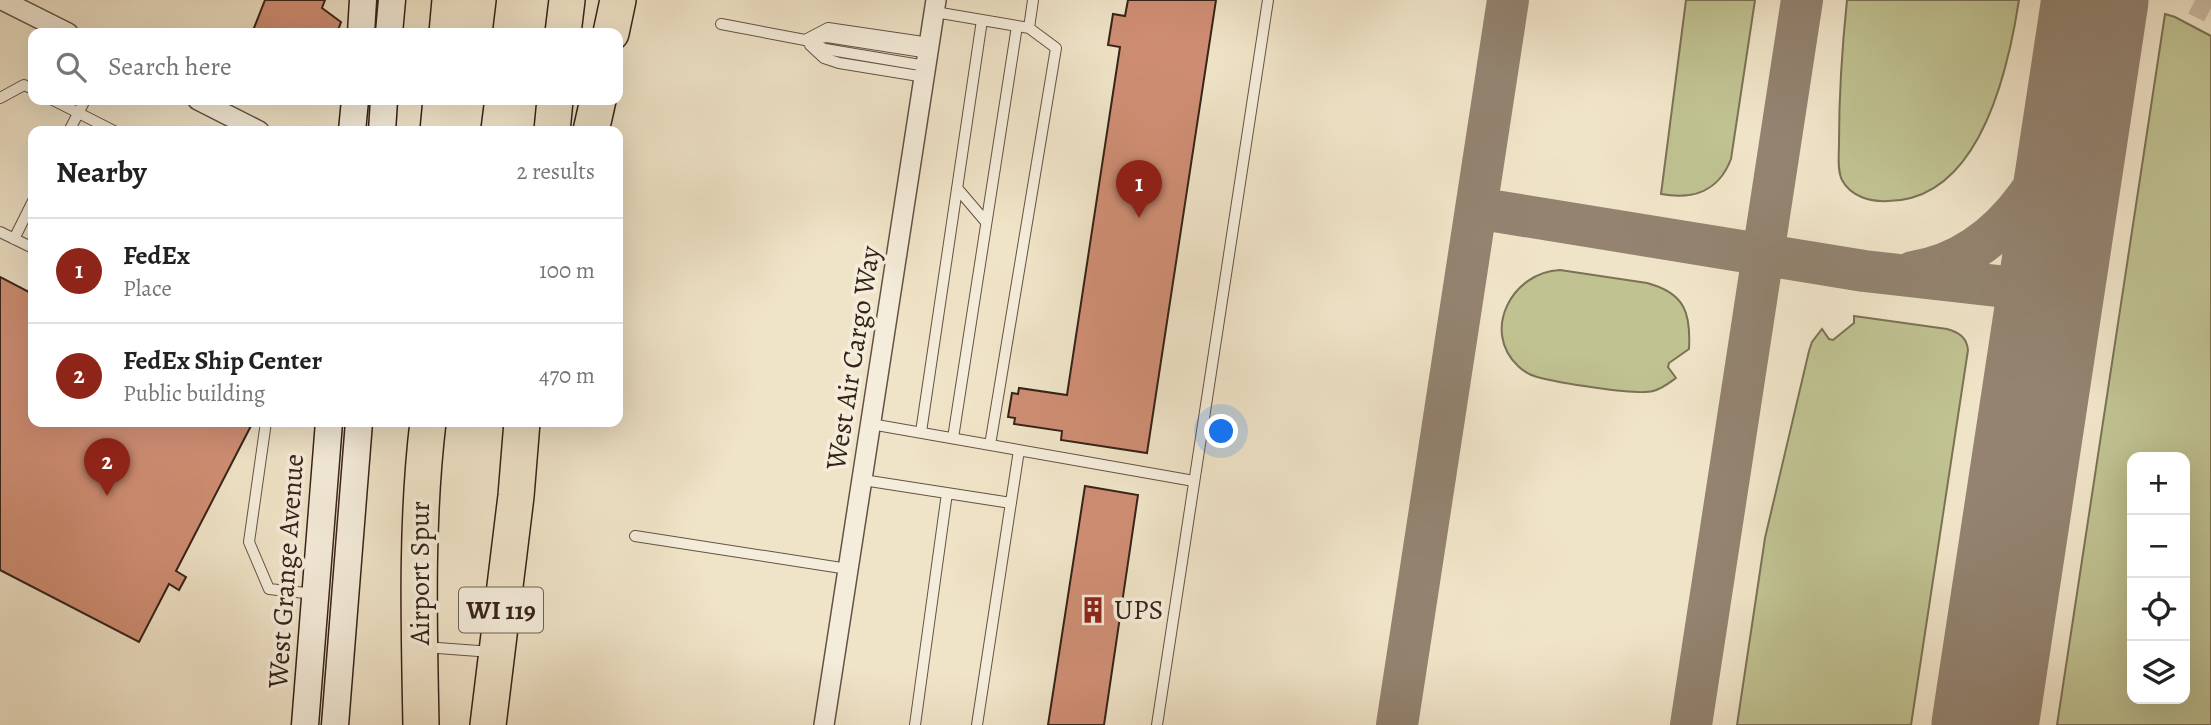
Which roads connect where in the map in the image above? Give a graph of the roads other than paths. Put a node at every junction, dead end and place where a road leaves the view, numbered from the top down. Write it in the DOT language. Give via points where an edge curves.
graph roads {
  1 [pos="2,0"];
  2 [pos="363,0"];
  3 [pos="392,0"];
  4 [pos="447,0"];
  5 [pos="478,0"];
  6 [pos="567,0"];
  7 [pos="618,0"];
  8 [pos="1033,0"];
  9 [pos="1268,0"];
  10 [pos="935,6"];
  11 [pos="982,20"];
  12 [pos="721,24"];
  13 [pos="1017,26"];
  14 [pos="58,28"];
  15 [pos="360,28"];
  16 [pos="390,28"];
  17 [pos="447,28"];
  18 [pos="475,28"];
  19 [pos="564,28"];
  20 [pos="612,28"];
  21 [pos="1029,28"];
  22 [pos="805,40"];
  23 [pos="928,60"];
  24 [pos="28,87"];
  25 [pos="0,98"];
  26 [pos="63,105"];
  27 [pos="83,105"];
  28 [pos="208,105"];
  29 [pos="355,105"];
  30 [pos="384,105"];
  31 [pos="440,105"];
  32 [pos="465,105"];
  33 [pos="555,105"];
  34 [pos="597,105"];
  35 [pos="79,113"];
  36 [pos="72,126"];
  37 [pos="104,126"];
  38 [pos="250,126"];
  39 [pos="352,126"];
  40 [pos="382,126"];
  41 [pos="438,126"];
  42 [pos="463,126"];
  43 [pos="552,126"];
  44 [pos="592,126"];
  45 [pos="957,188"];
  46 [pos="28,211"];
  47 [pos="986,222"];
  48 [pos="0,232"];
  49 [pos="14,239"];
  50 [pos="28,246"];
  51 [pos="871,424"];
  52 [pos="265,427"];
  53 [pos="329,427"];
  54 [pos="359,427"];
  55 [pos="422,427"];
  56 [pos="427,427"];
  57 [pos="522,427"];
  58 [pos="530,427"];
  59 [pos="921,432"];
  60 [pos="953,438"];
  61 [pos="990,445"];
  62 [pos="1019,450"];
  63 [pos="421,475"];
  64 [pos="863,480"];
  65 [pos="1194,481"];
  66 [pos="947,493"];
  67 [pos="516,496"];
  68 [pos="1011,503"];
  69 [pos="635,536"];
  70 [pos="848,569"];
  71 [pos="316,594"];
  72 [pos="419,646"];
  73 [pos="496,652"];
  74 [pos="305,725"];
  75 [pos="335,725"];
  76 [pos="421,725"];
  77 [pos="488,725"];
  78 [pos="824,725"];
  79 [pos="915,725"];
  80 [pos="977,725"];
  81 [pos="1157,725"];
  1 -- 14 [label="street"];
  2 -- 15 [label="street"];
  3 -- 16 [label="street"];
  4 -- 17 [label="highway"];
  5 -- 18 [label="highway"];
  6 -- 19 [label="highway"];
  7 -- 20 [label="highway"];
  8 -- 21 [label="lane"];
  9 -- 65 [label="lane"];
  10 -- 11 [label="lane"];
  10 -- 23 [label="street, West Air Cargo Way"];
  11 -- 13 [label="lane"];
  11 -- 45 [label="lane"];
  12 -- 22 [label="lane"];
  13 -- 21 [label="lane"];
  13 -- 47 [label="lane"];
  21 -- 61 [label="lane" via="1056,48"];
  22 -- 23 [label="lane" via="827,37"];
  22 -- 23 [label="lane" via="824,58 839,63"];
  23 -- 51 [label="street, West Air Cargo Way"];
  24 -- 25 [label="lane"];
  26 -- 35 [label="lane"];
  27 -- 35 [label="lane"];
  28 -- 38 [label="street"];
  29 -- 39 [label="street"];
  30 -- 40 [label="street"];
  31 -- 41 [label="highway"];
  32 -- 42 [label="highway"];
  33 -- 43 [label="highway"];
  34 -- 44 [label="highway"];
  35 -- 36 [label="lane"];
  35 -- 37 [label="lane"];
  45 -- 47 [label="lane"];
  45 -- 59 [label="lane"];
  46 -- 49 [label="lane"];
  47 -- 60 [label="lane"];
  48 -- 49 [label="lane"];
  49 -- 50 [label="lane"];
  51 -- 59 [label="lane"];
  51 -- 64 [label="street, West Air Cargo Way"];
  52 -- 71 [label="lane" via="249,542 269,589"];
  53 -- 71 [label="street, West Grange Avenue"];
  54 -- 75 [label="street"];
  55 -- 63 [label="highway"];
  56 -- 63 [label="highway, Airport Spur / WI 119"];
  57 -- 67 [label="highway, WI 119"];
  58 -- 67 [label="highway"];
  59 -- 60 [label="lane"];
  60 -- 61 [label="lane"];
  61 -- 62 [label="lane"];
  62 -- 65 [label="lane"];
  62 -- 68 [label="lane"];
  63 -- 72 [label="highway, Airport Spur / WI 119"];
  64 -- 66 [label="lane"];
  64 -- 70 [label="street, West Air Cargo Way"];
  65 -- 81 [label="lane"];
  66 -- 68 [label="lane"];
  66 -- 79 [label="lane"];
  67 -- 73 [label="highway, WI 119"];
  68 -- 80 [label="lane"];
  69 -- 70 [label="lane"];
  70 -- 78 [label="street, West Air Cargo Way"];
  71 -- 74 [label="street, West Grange Avenue"];
  72 -- 73 [label="lane"];
  72 -- 76 [label="highway, Airport Spur / WI 119"];
  73 -- 77 [label="highway, WI 119"];
}
